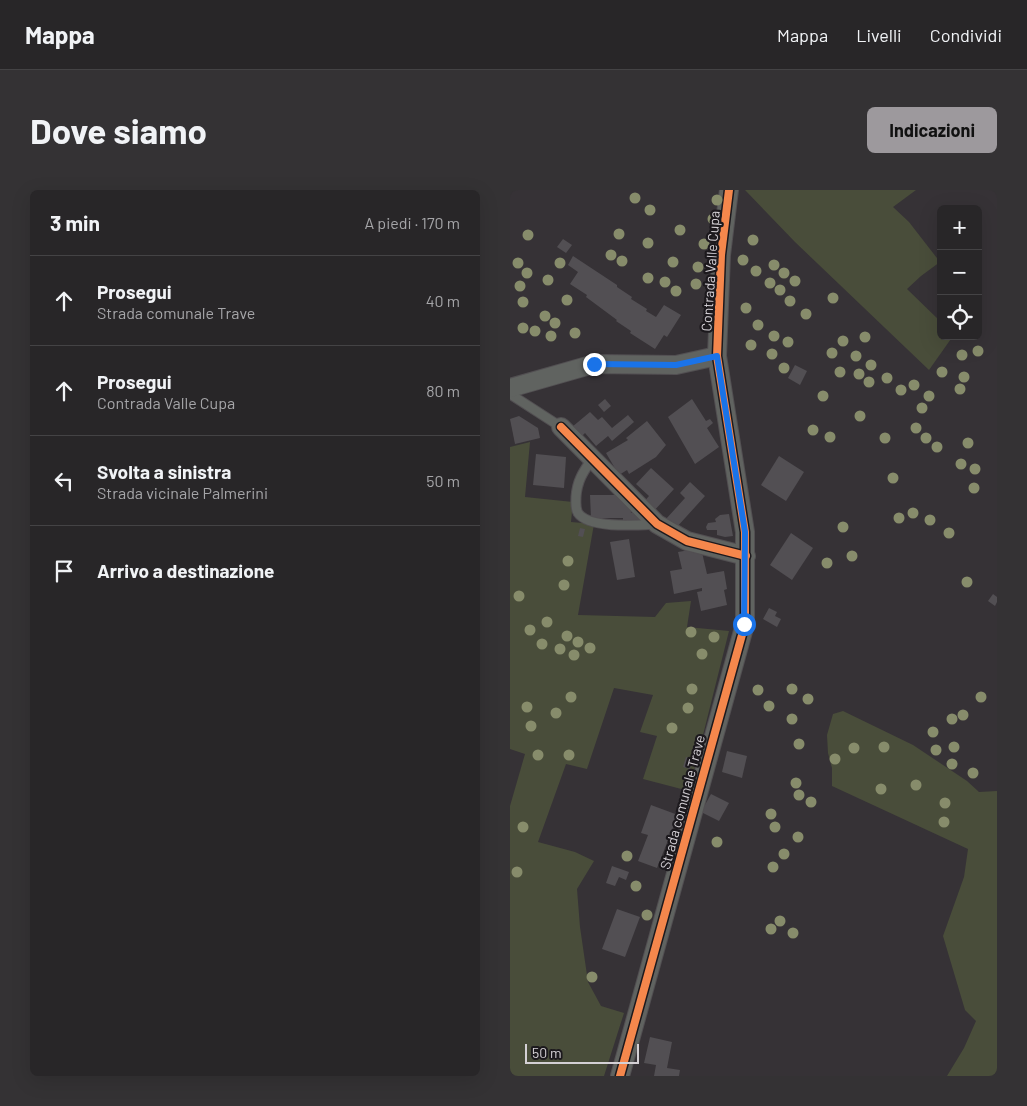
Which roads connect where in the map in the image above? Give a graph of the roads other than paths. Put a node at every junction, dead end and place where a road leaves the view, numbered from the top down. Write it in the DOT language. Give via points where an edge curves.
graph roads {
  1 [pos="728,190"];
  2 [pos="717,356"];
  3 [pos="510,388"];
  4 [pos="510,394"];
  5 [pos="561,427"];
  6 [pos="592,459"];
  7 [pos="657,524"];
  8 [pos="745,532"];
  9 [pos="746,556"];
  10 [pos="620,1076"];
  1 -- 2 [label="street, Contrada Valle Cupa" via="721,255"];
  2 -- 3 [label="street" via="676,365 594,364"];
  2 -- 8 [label="street, Contrada Valle Cupa"];
  4 -- 5 [label="lane"];
  5 -- 6 [label="street"];
  6 -- 7 [label="street"];
  6 -- 7 [label="lane" via="577,486 576,508 584,518 627,526"];
  7 -- 9 [label="street" via="687,541"];
  8 -- 9 [label="street, Strada comunale Trave"];
  9 -- 10 [label="street, Strada comunale Trave" via="744,624"];
}
